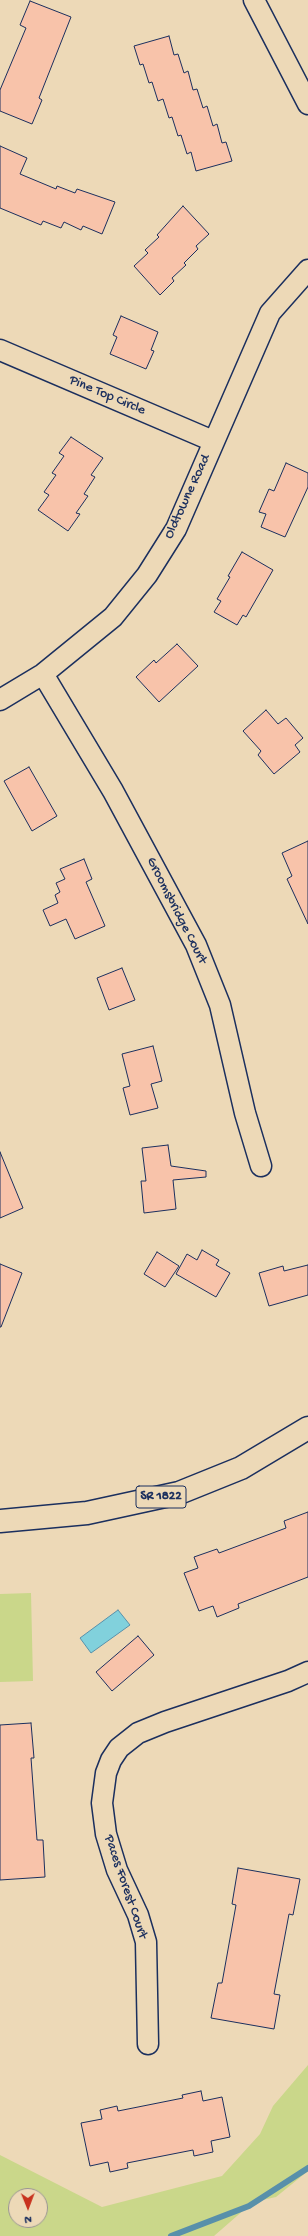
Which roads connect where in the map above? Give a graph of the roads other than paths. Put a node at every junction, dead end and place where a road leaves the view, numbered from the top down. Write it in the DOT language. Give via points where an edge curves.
graph roads {
  1 [pos="254,0"];
  2 [pos="308,104"];
  3 [pos="308,270"];
  4 [pos="0,350"];
  5 [pos="213,441"];
  6 [pos="43,674"];
  7 [pos="0,700"];
  8 [pos="261,1166"];
  9 [pos="308,1428"];
  10 [pos="0,1522"];
  11 [pos="308,1672"];
  12 [pos="148,2044"];
  1 -- 2 [label="street"];
  3 -- 5 [label="street, Oldtowne Road" via="270,313"];
  4 -- 5 [label="street, Pine Top Circle"];
  5 -- 6 [label="street, Oldtowne Road" via="176,529 148,575 113,617"];
  6 -- 7 [label="street, Oldtowne Road"];
  6 -- 8 [label="street, Groomsbridge Court" via="113,791 196,945 220,1004"];
  9 -- 10 [label="main road, SR 1822" via="241,1468 179,1493 87,1514"];
  11 -- 12 [label="street, Paces Forest Court" via="165,1722 138,1734 119,1748 111,1760 106,1773 102,1810 117,1870 138,1915 146,1942"];
}
